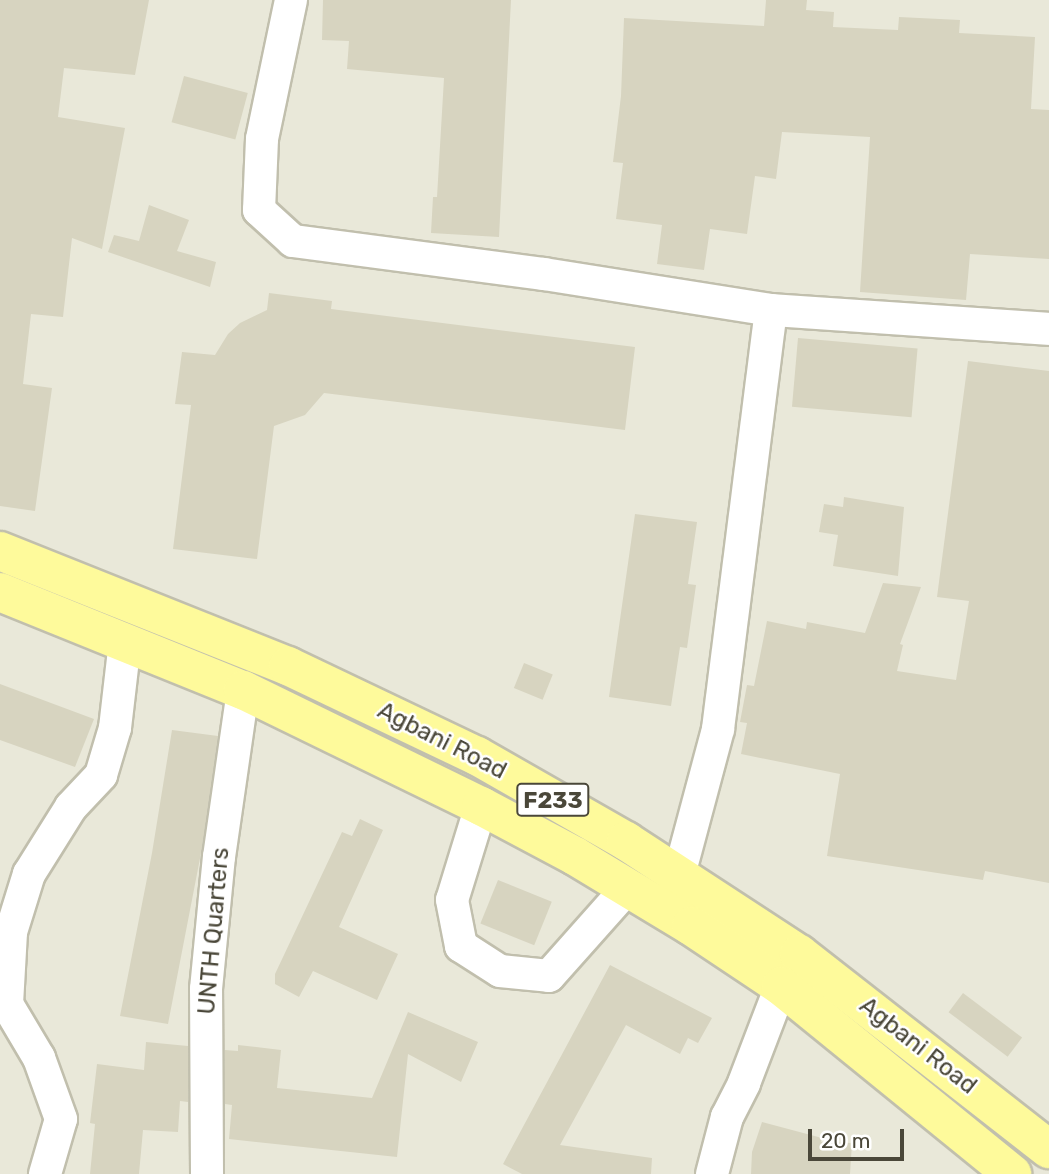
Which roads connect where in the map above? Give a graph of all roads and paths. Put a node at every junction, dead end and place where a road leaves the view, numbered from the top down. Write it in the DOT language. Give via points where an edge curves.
graph roads {
  1 [pos="291,0"];
  2 [pos="771,310"];
  3 [pos="1049,329"];
  4 [pos="0,551"];
  5 [pos="0,592"];
  6 [pos="125,641"];
  7 [pos="243,690"];
  8 [pos="481,806"];
  9 [pos="679,875"];
  10 [pos="627,888"];
  11 [pos="780,986"];
  12 [pos="1049,1149"];
  13 [pos="45,1174"];
  14 [pos="207,1174"];
  15 [pos="712,1174"];
  16 [pos="1012,1174"];
  1 -- 2 [label="street" via="262,139 259,210 293,241"];
  2 -- 3 [label="street"];
  2 -- 9 [label="street" via="718,729"];
  4 -- 9 [label="main road, Agbani Road / F233" via="288,666 477,757"];
  5 -- 6 [label="main road, Agbani Road / F233"];
  6 -- 7 [label="main road, Agbani Road / F233"];
  6 -- 13 [label="street" via="114,728 101,775 71,807 29,874 11,932 7,1004 39,1058 61,1119"];
  7 -- 8 [label="main road, Agbani Road / F233"];
  7 -- 14 [label="street, UNTH Quarters" via="206,989"];
  8 -- 10 [label="main road, Agbani Road / F233"];
  8 -- 10 [label="street" via="452,900 461,946 500,971 549,976"];
  9 -- 12 [label="main road, Agbani Road / F233" via="799,954"];
  10 -- 11 [label="main road, Agbani Road / F233"];
  11 -- 15 [label="street" via="727,1117"];
  11 -- 16 [label="main road, Agbani Road / F233"];
}
